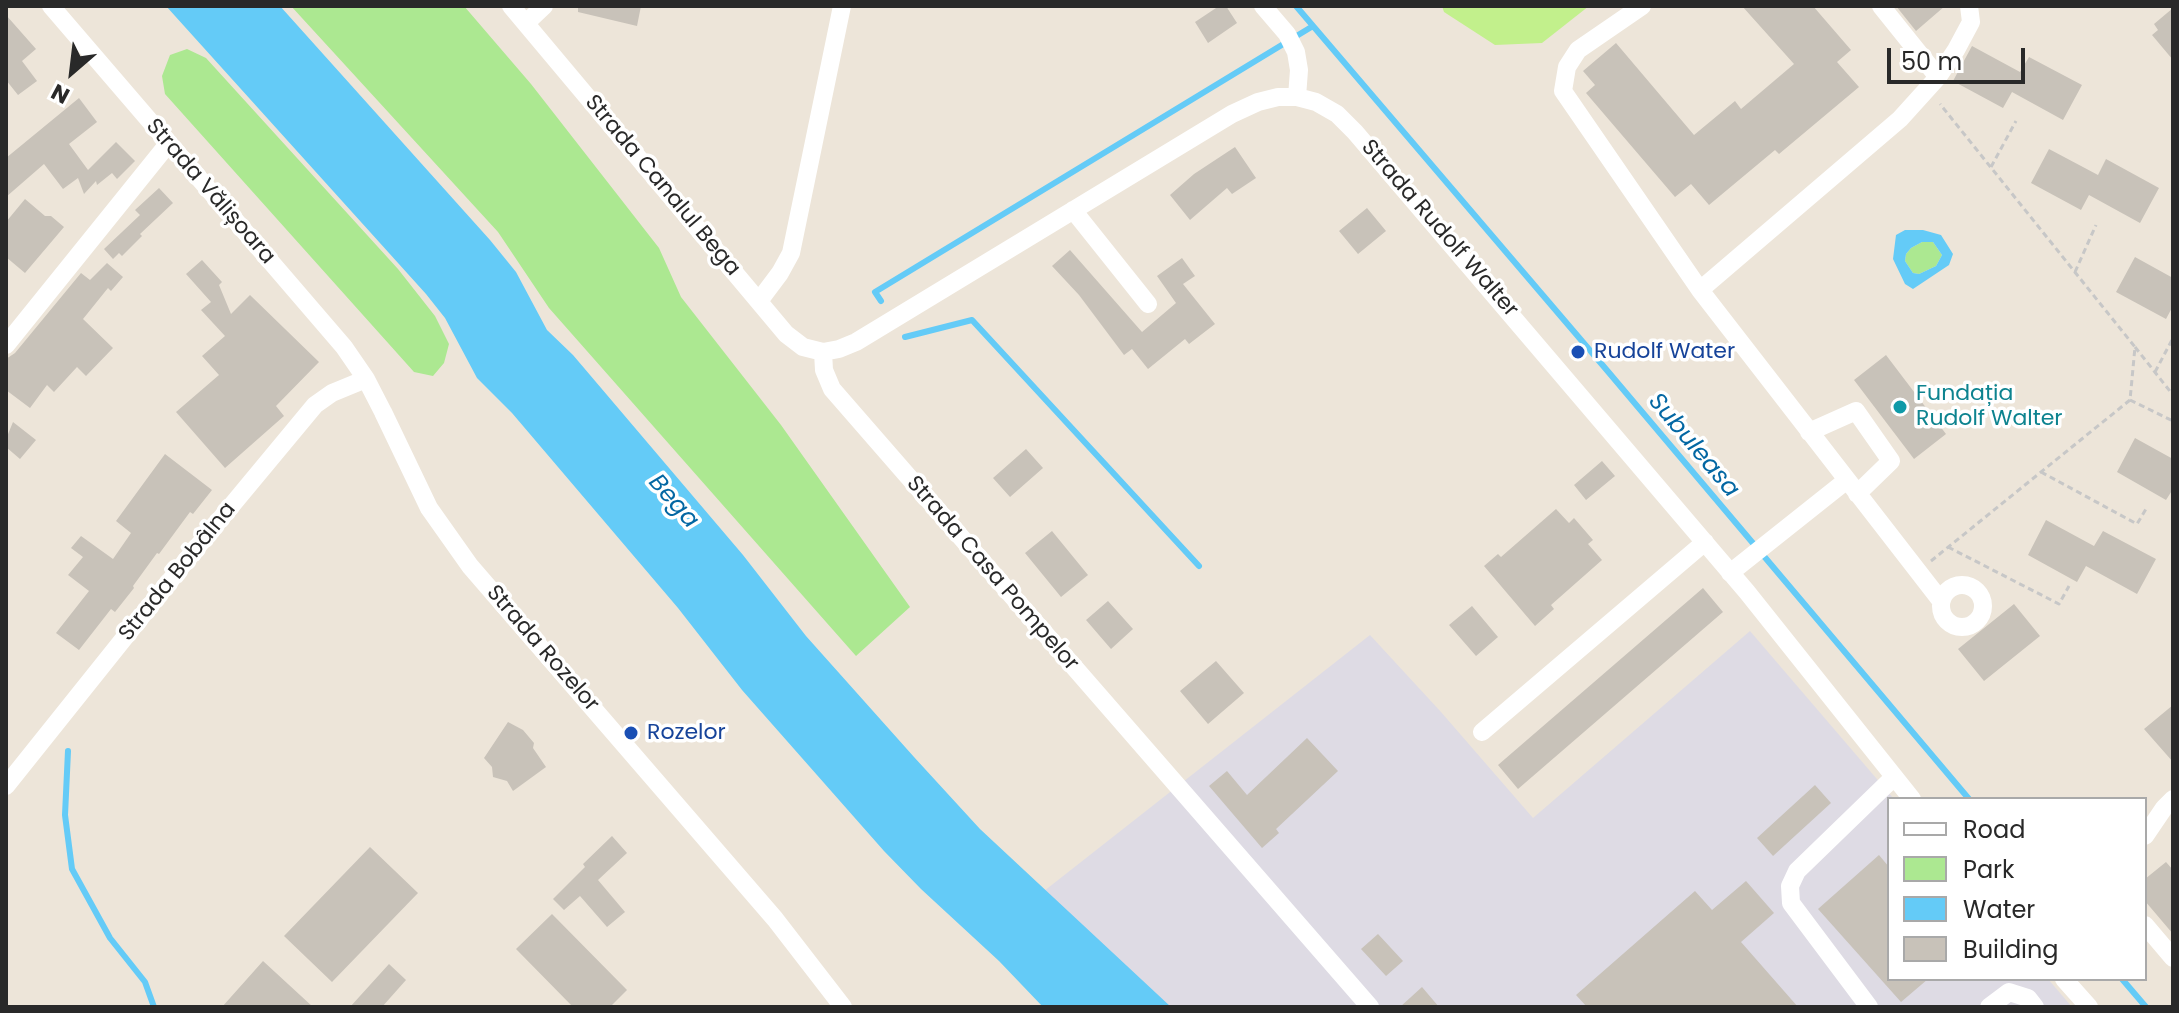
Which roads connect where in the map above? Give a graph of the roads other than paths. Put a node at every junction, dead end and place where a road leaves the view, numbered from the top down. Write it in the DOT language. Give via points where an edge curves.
graph roads {
  1 [pos="51,6"];
  2 [pos="511,6"];
  3 [pos="544,6"];
  4 [pos="842,6"];
  5 [pos="1263,6"];
  6 [pos="1642,6"];
  7 [pos="1881,6"];
  8 [pos="1969,6"];
  9 [pos="526,23"];
  10 [pos="1933,82"];
  11 [pos="1297,97"];
  12 [pos="168,144"];
  13 [pos="1073,210"];
  14 [pos="1700,290"];
  15 [pos="759,301"];
  16 [pos="1148,304"];
  17 [pos="6,345"];
  18 [pos="823,352"];
  19 [pos="366,379"];
  20 [pos="1809,432"];
  21 [pos="1852,487"];
  22 [pos="1705,542"];
  23 [pos="1734,569"];
  24 [pos="1941,601"];
  25 [pos="1482,732"];
  26 [pos="1894,777"];
  27 [pos="6,786"];
  28 [pos="1910,797"];
  29 [pos="2173,799"];
  30 [pos="2147,833"];
  31 [pos="2147,927"];
  32 [pos="2173,958"];
  33 [pos="2066,981"];
  34 [pos="843,1007"];
  35 [pos="1370,1007"];
  36 [pos="1869,1007"];
  37 [pos="1989,1007"];
  38 [pos="2035,1007"];
  39 [pos="2089,1007"];
  1 -- 12 [label="street, Strada Vălișoara"];
  2 -- 9 [label="street, Strada Canalul Bega"];
  3 -- 9 [label="street"];
  4 -- 15 [label="street" via="791,253"];
  5 -- 11 [label="street" via="1296,52"];
  6 -- 14 [label="street" via="1578,50 1567,67 1563,91"];
  7 -- 10 [label="street"];
  8 -- 10 [label="street" via="1971,22"];
  9 -- 15 [label="street, Strada Canalul Bega"];
  10 -- 14 [label="street" via="1900,119"];
  11 -- 13 [label="street, Strada Rudolf Walter" via="1258,102 1232,114"];
  11 -- 22 [label="street, Strada Rudolf Walter" via="1337,114 1355,132"];
  12 -- 17 [label="street"];
  12 -- 19 [label="street, Strada Vălișoara"];
  13 -- 16 [label="street"];
  13 -- 18 [label="street, Strada Rudolf Walter" via="856,342"];
  14 -- 20 [label="street"];
  15 -- 18 [label="street, Strada Canalul Bega" via="786,334 803,347"];
  18 -- 35 [label="street, Strada Casa Pompelor" via="832,389"];
  19 -- 27 [label="street, Strada Bobâlna" via="315,405"];
  19 -- 34 [label="street, Strada Rozelor" via="429,508 470,566 775,919"];
  20 -- 21 [label="street"];
  20 -- 21 [label="street" via="1856,411 1891,461"];
  21 -- 23 [label="street" via="1794,522"];
  21 -- 24 [label="street"];
  22 -- 23 [label="street, Strada Rudolf Walter"];
  22 -- 25 [label="street"];
  23 -- 26 [label="street, Strada Rudolf Walter"];
  26 -- 28 [label="street, Strada Rudolf Walter"];
  26 -- 36 [label="street" via="1797,871 1790,886 1791,903"];
  29 -- 30 [label="street"];
  31 -- 32 [label="street"];
  33 -- 39 [label="street"];
  37 -- 38 [label="street" via="2009,992 2028,998"];
}
